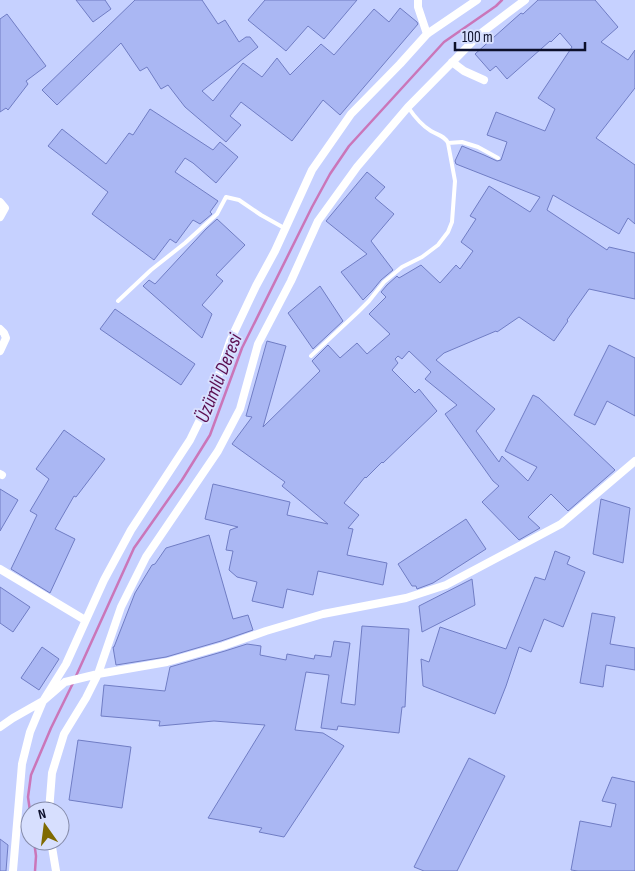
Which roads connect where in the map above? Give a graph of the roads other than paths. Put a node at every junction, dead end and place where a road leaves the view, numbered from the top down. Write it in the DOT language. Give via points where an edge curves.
graph roads {
  1 [pos="418,0"];
  2 [pos="477,0"];
  3 [pos="525,0"];
  4 [pos="427,34"];
  5 [pos="452,62"];
  6 [pos="484,80"];
  7 [pos="408,106"];
  8 [pos="448,143"];
  9 [pos="498,158"];
  10 [pos="0,202"];
  11 [pos="0,217"];
  12 [pos="286,229"];
  13 [pos="118,301"];
  14 [pos="0,329"];
  15 [pos="0,351"];
  16 [pos="311,356"];
  17 [pos="635,461"];
  18 [pos="0,569"];
  19 [pos="85,620"];
  20 [pos="98,674"];
  21 [pos="43,701"];
  22 [pos="0,727"];
  23 [pos="50,801"];
  24 [pos="53,851"];
  25 [pos="14,871"];
  26 [pos="56,871"];
  1 -- 4 [label="street"];
  2 -- 4 [label="street"];
  3 -- 5 [label="street" via="480,34"];
  4 -- 12 [label="street" via="351,114 312,170"];
  5 -- 6 [label="street"];
  5 -- 7 [label="street"];
  7 -- 8 [label="lane" via="416,119 430,131 446,138"];
  7 -- 20 [label="street" via="318,220 258,344 240,409 218,451 146,557 121,607"];
  8 -- 9 [label="lane" via="462,142"];
  8 -- 16 [label="lane" via="454,181 452,222 448,232 438,245 384,282 369,301"];
  10 -- 11 [label="street" via="5,208"];
  12 -- 13 [label="lane" via="239,200 226,197 216,214"];
  12 -- 19 [label="street" via="230,341 212,395 190,440 130,530"];
  14 -- 15 [label="street" via="6,338"];
  17 -- 20 [label="street" via="561,524 446,585 406,598 323,614 167,662"];
  18 -- 19 [label="street"];
  19 -- 21 [label="street" via="66,664"];
  20 -- 21 [label="street" via="65,682"];
  20 -- 23 [label="street" via="64,734 52,773"];
  21 -- 22 [label="street"];
  21 -- 25 [label="street" via="30,732 22,764"];
  24 -- 26 [label="street"];
}
